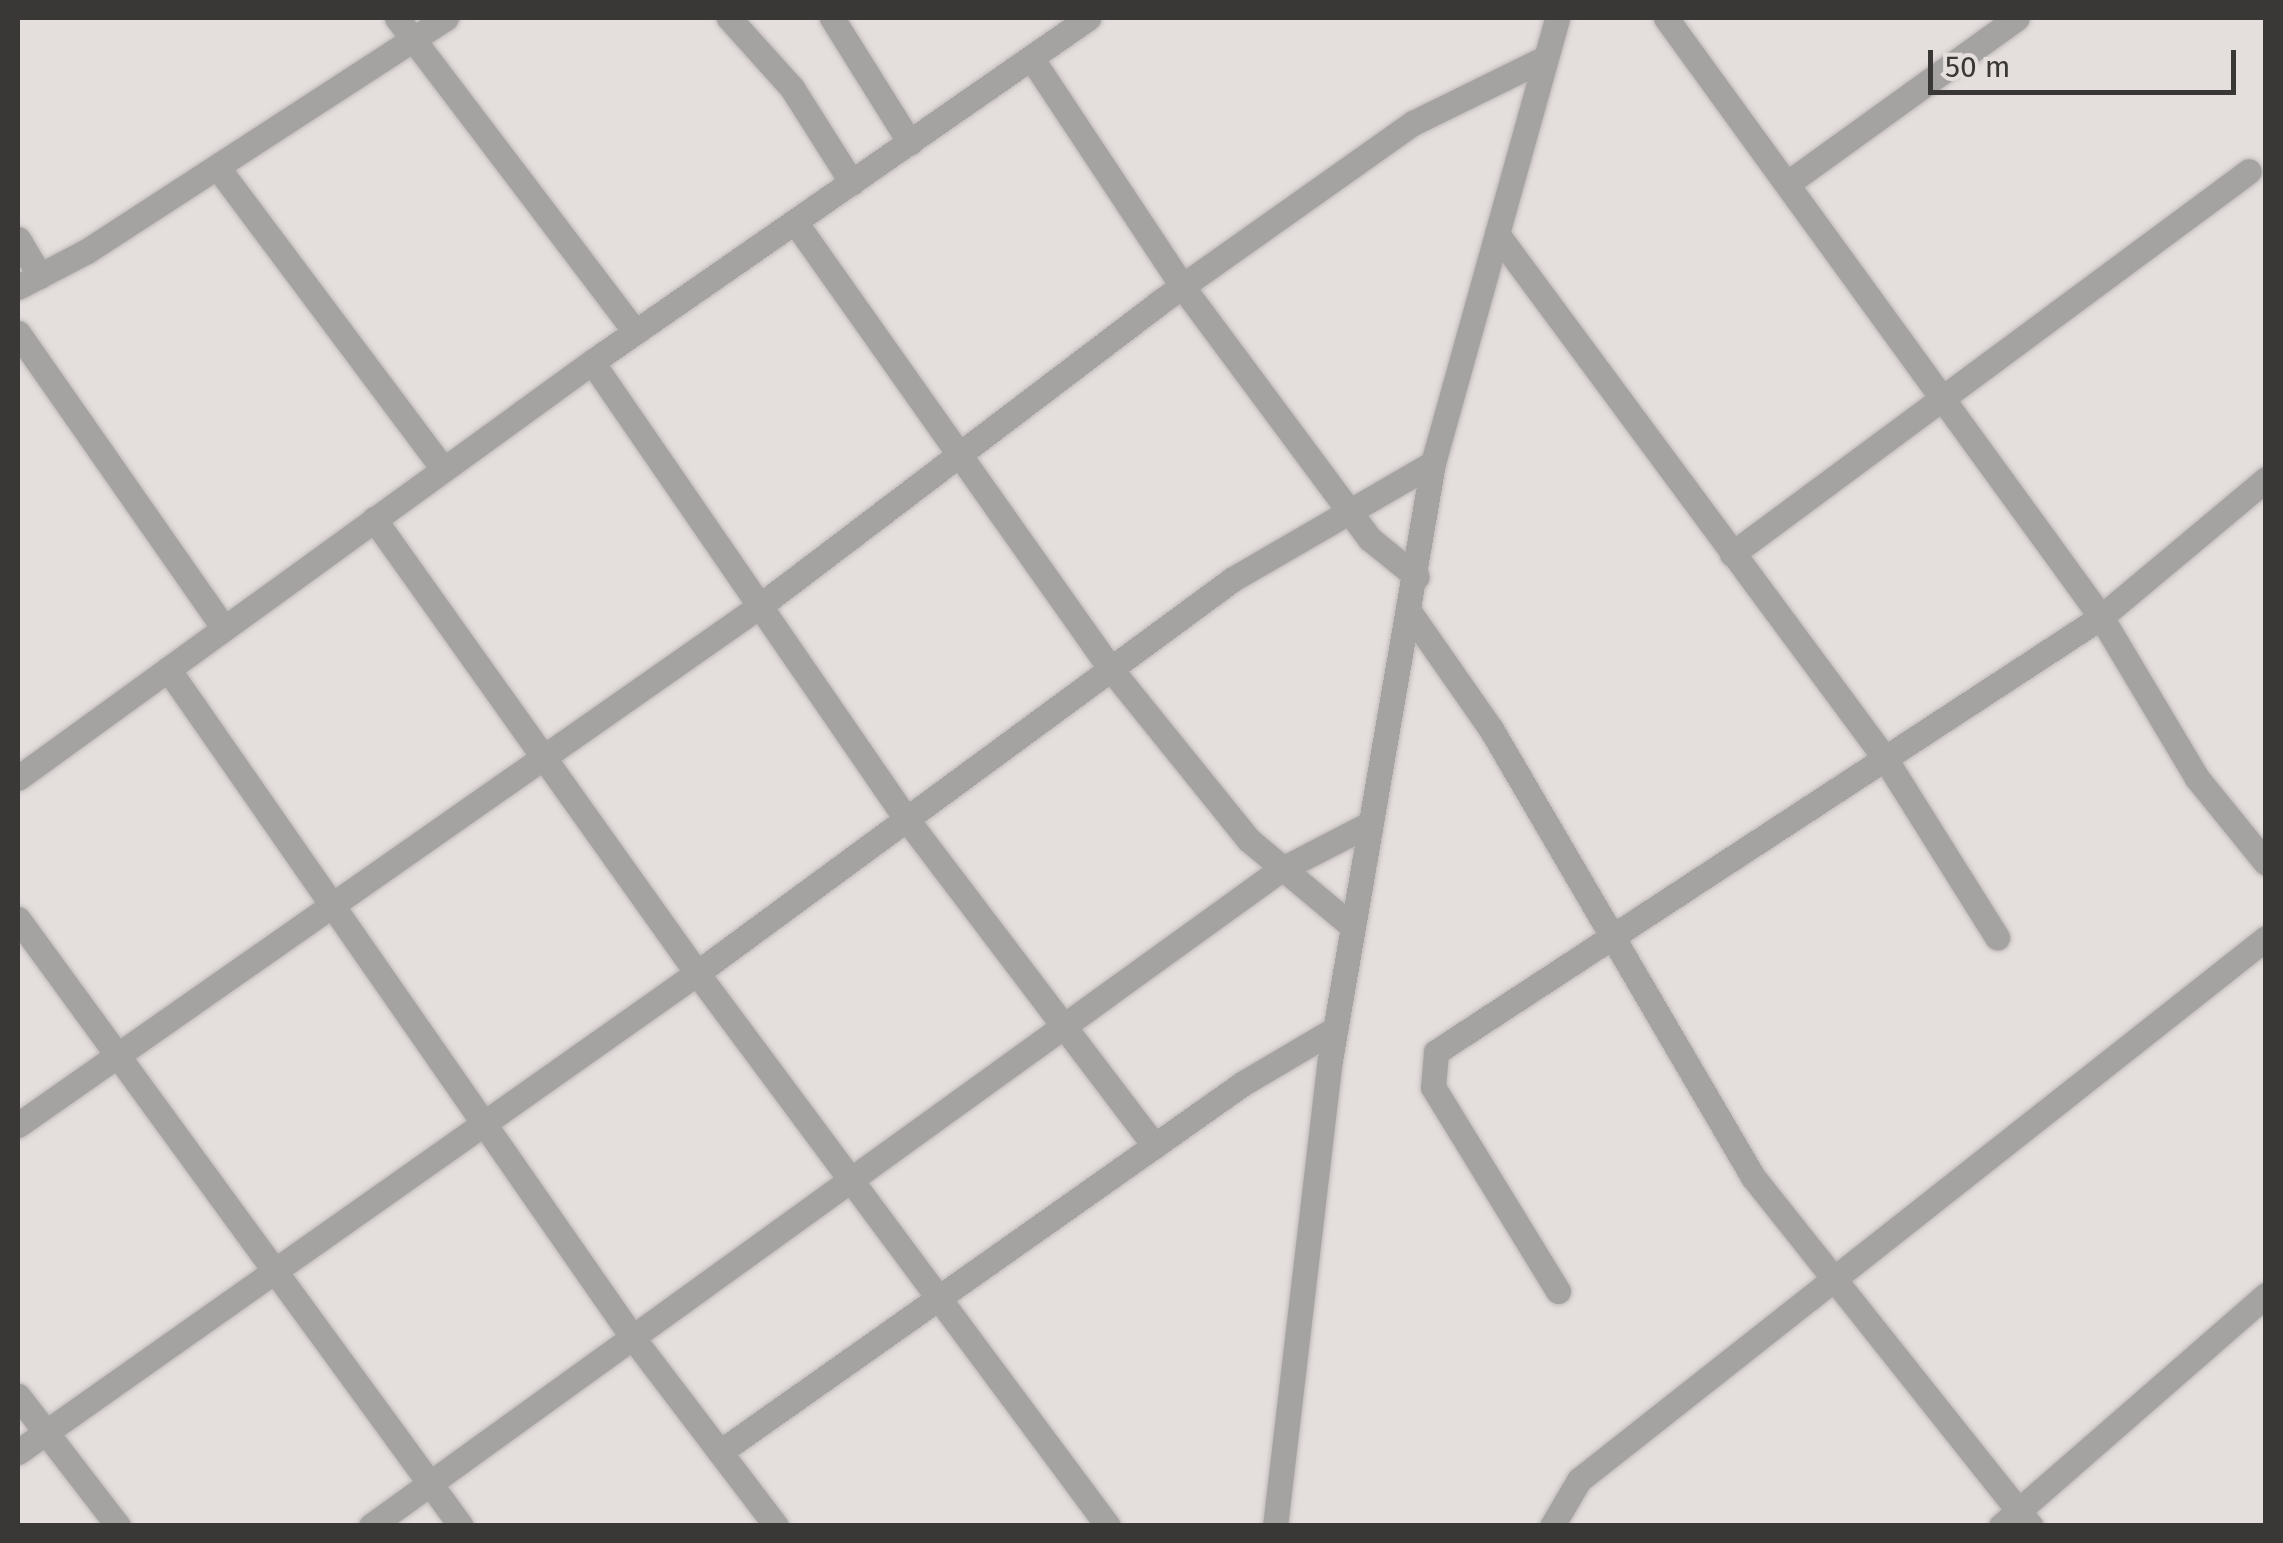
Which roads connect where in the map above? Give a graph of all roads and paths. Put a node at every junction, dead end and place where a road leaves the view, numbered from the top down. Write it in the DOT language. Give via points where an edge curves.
graph roads {
  1 [pos="397,18"];
  2 [pos="446,18"];
  3 [pos="729,18"];
  4 [pos="832,18"];
  5 [pos="1557,18"];
  6 [pos="1666,18"];
  7 [pos="2018,18"];
  8 [pos="1078,20"];
  9 [pos="412,40"];
  10 [pos="1032,59"];
  11 [pos="1539,61"];
  12 [pos="910,143"];
  13 [pos="218,168"];
  14 [pos="2249,171"];
  15 [pos="852,183"];
  16 [pos="1788,183"];
  17 [pos="794,222"];
  18 [pos="1497,234"];
  19 [pos="18,239"];
  20 [pos="28,282"];
  21 [pos="1182,286"];
  22 [pos="635,332"];
  23 [pos="18,333"];
  24 [pos="592,362"];
  25 [pos="1946,398"];
  26 [pos="961,452"];
  27 [pos="1433,462"];
  28 [pos="444,469"];
  29 [pos="2266,479"];
  30 [pos="1350,511"];
  31 [pos="374,519"];
  32 [pos="1732,554"];
  33 [pos="1417,577"];
  34 [pos="761,605"];
  35 [pos="1410,613"];
  36 [pos="2101,617"];
  37 [pos="224,628"];
  38 [pos="1110,668"];
  39 [pos="168,669"];
  40 [pos="546,757"];
  41 [pos="1884,757"];
  42 [pos="19,773"];
  43 [pos="905,816"];
  44 [pos="1367,826"];
  45 [pos="2266,863"];
  46 [pos="1280,870"];
  47 [pos="332,904"];
  48 [pos="18,918"];
  49 [pos="1352,926"];
  50 [pos="1997,936"];
  51 [pos="1607,937"];
  52 [pos="2266,938"];
  53 [pos="697,974"];
  54 [pos="1066,1029"];
  55 [pos="1335,1029"];
  56 [pos="116,1058"];
  57 [pos="18,1125"];
  58 [pos="485,1125"];
  59 [pos="1156,1146"];
  60 [pos="851,1180"];
  61 [pos="273,1272"];
  62 [pos="1836,1276"];
  63 [pos="1558,1291"];
  64 [pos="2266,1295"];
  65 [pos="941,1302"];
  66 [pos="633,1338"];
  67 [pos="18,1396"];
  68 [pos="45,1433"];
  69 [pos="18,1452"];
  70 [pos="720,1452"];
  71 [pos="430,1485"];
  72 [pos="2016,1521"];
  73 [pos="118,1526"];
  74 [pos="371,1526"];
  75 [pos="460,1526"];
  76 [pos="776,1526"];
  77 [pos="1108,1526"];
  78 [pos="1275,1526"];
  79 [pos="1552,1526"];
  1 -- 9 [label="street"];
  2 -- 9 [label="street"];
  3 -- 15 [label="street" via="792,88"];
  4 -- 12 [label="street"];
  5 -- 11 [label="street"];
  6 -- 16 [label="street"];
  7 -- 16 [label="street"];
  8 -- 10 [label="street"];
  9 -- 13 [label="street"];
  9 -- 22 [label="street"];
  10 -- 12 [label="street"];
  10 -- 21 [label="street"];
  11 -- 18 [label="street"];
  11 -- 21 [label="street" via="1414,123"];
  12 -- 15 [label="street"];
  13 -- 20 [label="street"];
  13 -- 28 [label="street"];
  14 -- 25 [label="street"];
  15 -- 17 [label="street"];
  16 -- 25 [label="street"];
  17 -- 22 [label="street"];
  17 -- 26 [label="street"];
  18 -- 27 [label="street"];
  18 -- 32 [label="street"];
  19 -- 20 [label="street"];
  21 -- 26 [label="street"];
  21 -- 30 [label="street"];
  22 -- 24 [label="street"];
  23 -- 37 [label="street"];
  24 -- 28 [label="street"];
  24 -- 34 [label="street"];
  25 -- 32 [label="street"];
  25 -- 36 [label="street"];
  26 -- 34 [label="street"];
  26 -- 38 [label="street"];
  27 -- 30 [label="street"];
  27 -- 33 [label="street"];
  28 -- 31 [label="street"];
  29 -- 36 [label="street"];
  30 -- 33 [label="street"];
  30 -- 38 [label="street" via="1233,579"];
  31 -- 37 [label="street"];
  31 -- 40 [label="street"];
  32 -- 41 [label="street"];
  33 -- 35 [label="street"];
  34 -- 40 [label="street"];
  34 -- 43 [label="street"];
  35 -- 44 [label="street"];
  35 -- 51 [label="street" via="1492,729"];
  36 -- 41 [label="street"];
  36 -- 45 [label="street" via="2198,778"];
  37 -- 39 [label="street"];
  38 -- 43 [label="street"];
  38 -- 46 [label="street"];
  39 -- 42 [label="street"];
  39 -- 47 [label="street"];
  40 -- 47 [label="street"];
  40 -- 53 [label="street"];
  41 -- 50 [label="street"];
  41 -- 51 [label="street"];
  43 -- 53 [label="street"];
  43 -- 54 [label="street"];
  44 -- 46 [label="street"];
  44 -- 49 [label="street"];
  46 -- 49 [label="street"];
  46 -- 54 [label="street"];
  47 -- 56 [label="street"];
  47 -- 58 [label="street"];
  48 -- 56 [label="street"];
  49 -- 55 [label="street"];
  51 -- 62 [label="street" via="1753,1177"];
  51 -- 63 [label="street" via="1455,1035 1429,1068 1433,1087"];
  52 -- 62 [label="street"];
  53 -- 58 [label="street"];
  53 -- 60 [label="street"];
  54 -- 59 [label="street"];
  54 -- 60 [label="street"];
  55 -- 59 [label="street"];
  55 -- 78 [label="street"];
  56 -- 57 [label="street"];
  56 -- 61 [label="street"];
  58 -- 61 [label="street"];
  58 -- 66 [label="street"];
  59 -- 65 [label="street"];
  60 -- 65 [label="street"];
  60 -- 66 [label="street"];
  61 -- 68 [label="street"];
  61 -- 71 [label="street"];
  62 -- 72 [label="street"];
  62 -- 79 [label="street" via="1579,1480"];
  64 -- 72 [label="street"];
  65 -- 70 [label="street"];
  65 -- 77 [label="street"];
  66 -- 70 [label="street"];
  66 -- 71 [label="street"];
  67 -- 68 [label="street"];
  68 -- 69 [label="street"];
  68 -- 73 [label="street"];
  70 -- 76 [label="street"];
  71 -- 74 [label="street"];
  71 -- 75 [label="street"];
}
